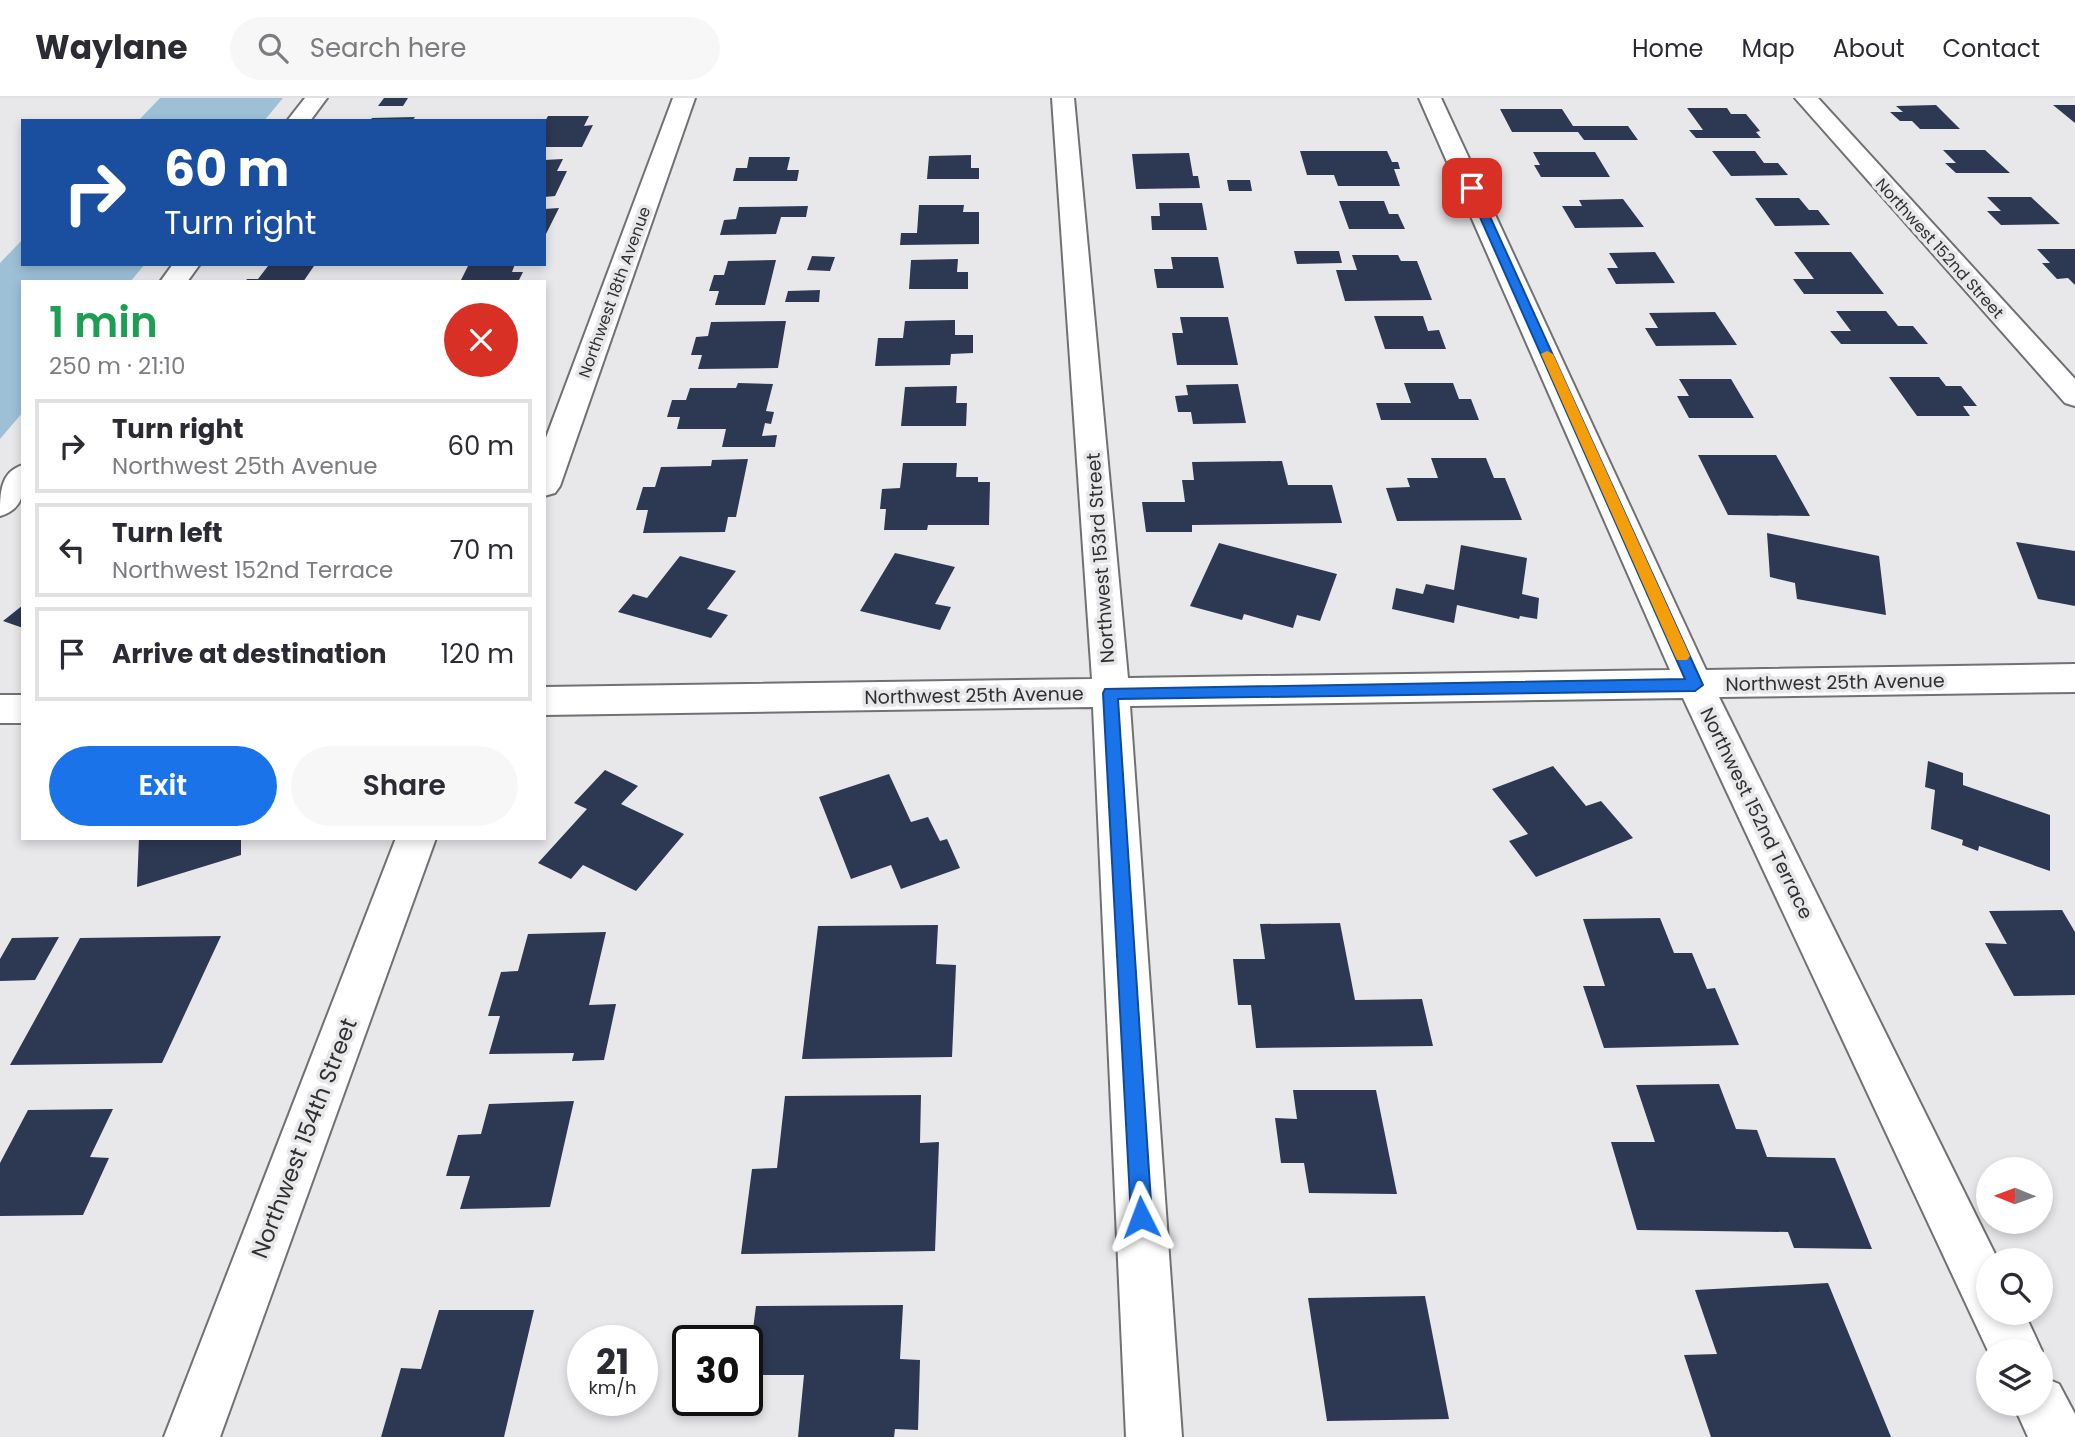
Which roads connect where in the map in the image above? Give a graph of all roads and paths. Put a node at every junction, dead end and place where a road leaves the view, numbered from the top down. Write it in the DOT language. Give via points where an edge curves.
graph roads {
  1 [pos="316,98"];
  2 [pos="684,98"];
  3 [pos="1063,98"];
  4 [pos="1430,98"];
  5 [pos="1806,98"];
  6 [pos="300,119"];
  7 [pos="185,266"];
  8 [pos="175,280"];
  9 [pos="2075,397"];
  10 [pos="21,478"];
  11 [pos="546,480"];
  12 [pos="0,505"];
  13 [pos="2075,678"];
  14 [pos="1695,685"];
  15 [pos="1111,693"];
  16 [pos="546,701"];
  17 [pos="0,709"];
  18 [pos="21,709"];
  19 [pos="415,840"];
  20 [pos="1976,1269"];
  21 [pos="2046,1416"];
  22 [pos="191,1437"];
  23 [pos="1154,1437"];
  24 [pos="2057,1437"];
  1 -- 6 [label="street"];
  2 -- 11 [label="street, Northwest 18th Avenue"];
  3 -- 15 [label="street, Northwest 153rd Street"];
  4 -- 14 [label="street, Northwest 152nd Terrace"];
  5 -- 9 [label="street, Northwest 152nd Street"];
  7 -- 8 [label="street"];
  10 -- 12 [label="street"];
  13 -- 14 [label="street, Northwest 25th Avenue"];
  14 -- 15 [label="street, Northwest 25th Avenue"];
  14 -- 20 [label="street, Northwest 152nd Terrace"];
  15 -- 16 [label="street, Northwest 25th Avenue"];
  15 -- 23 [label="street, Northwest 153rd Street"];
  17 -- 18 [label="street"];
  19 -- 22 [label="street, Northwest 154th Street"];
  21 -- 24 [label="street"];
}
